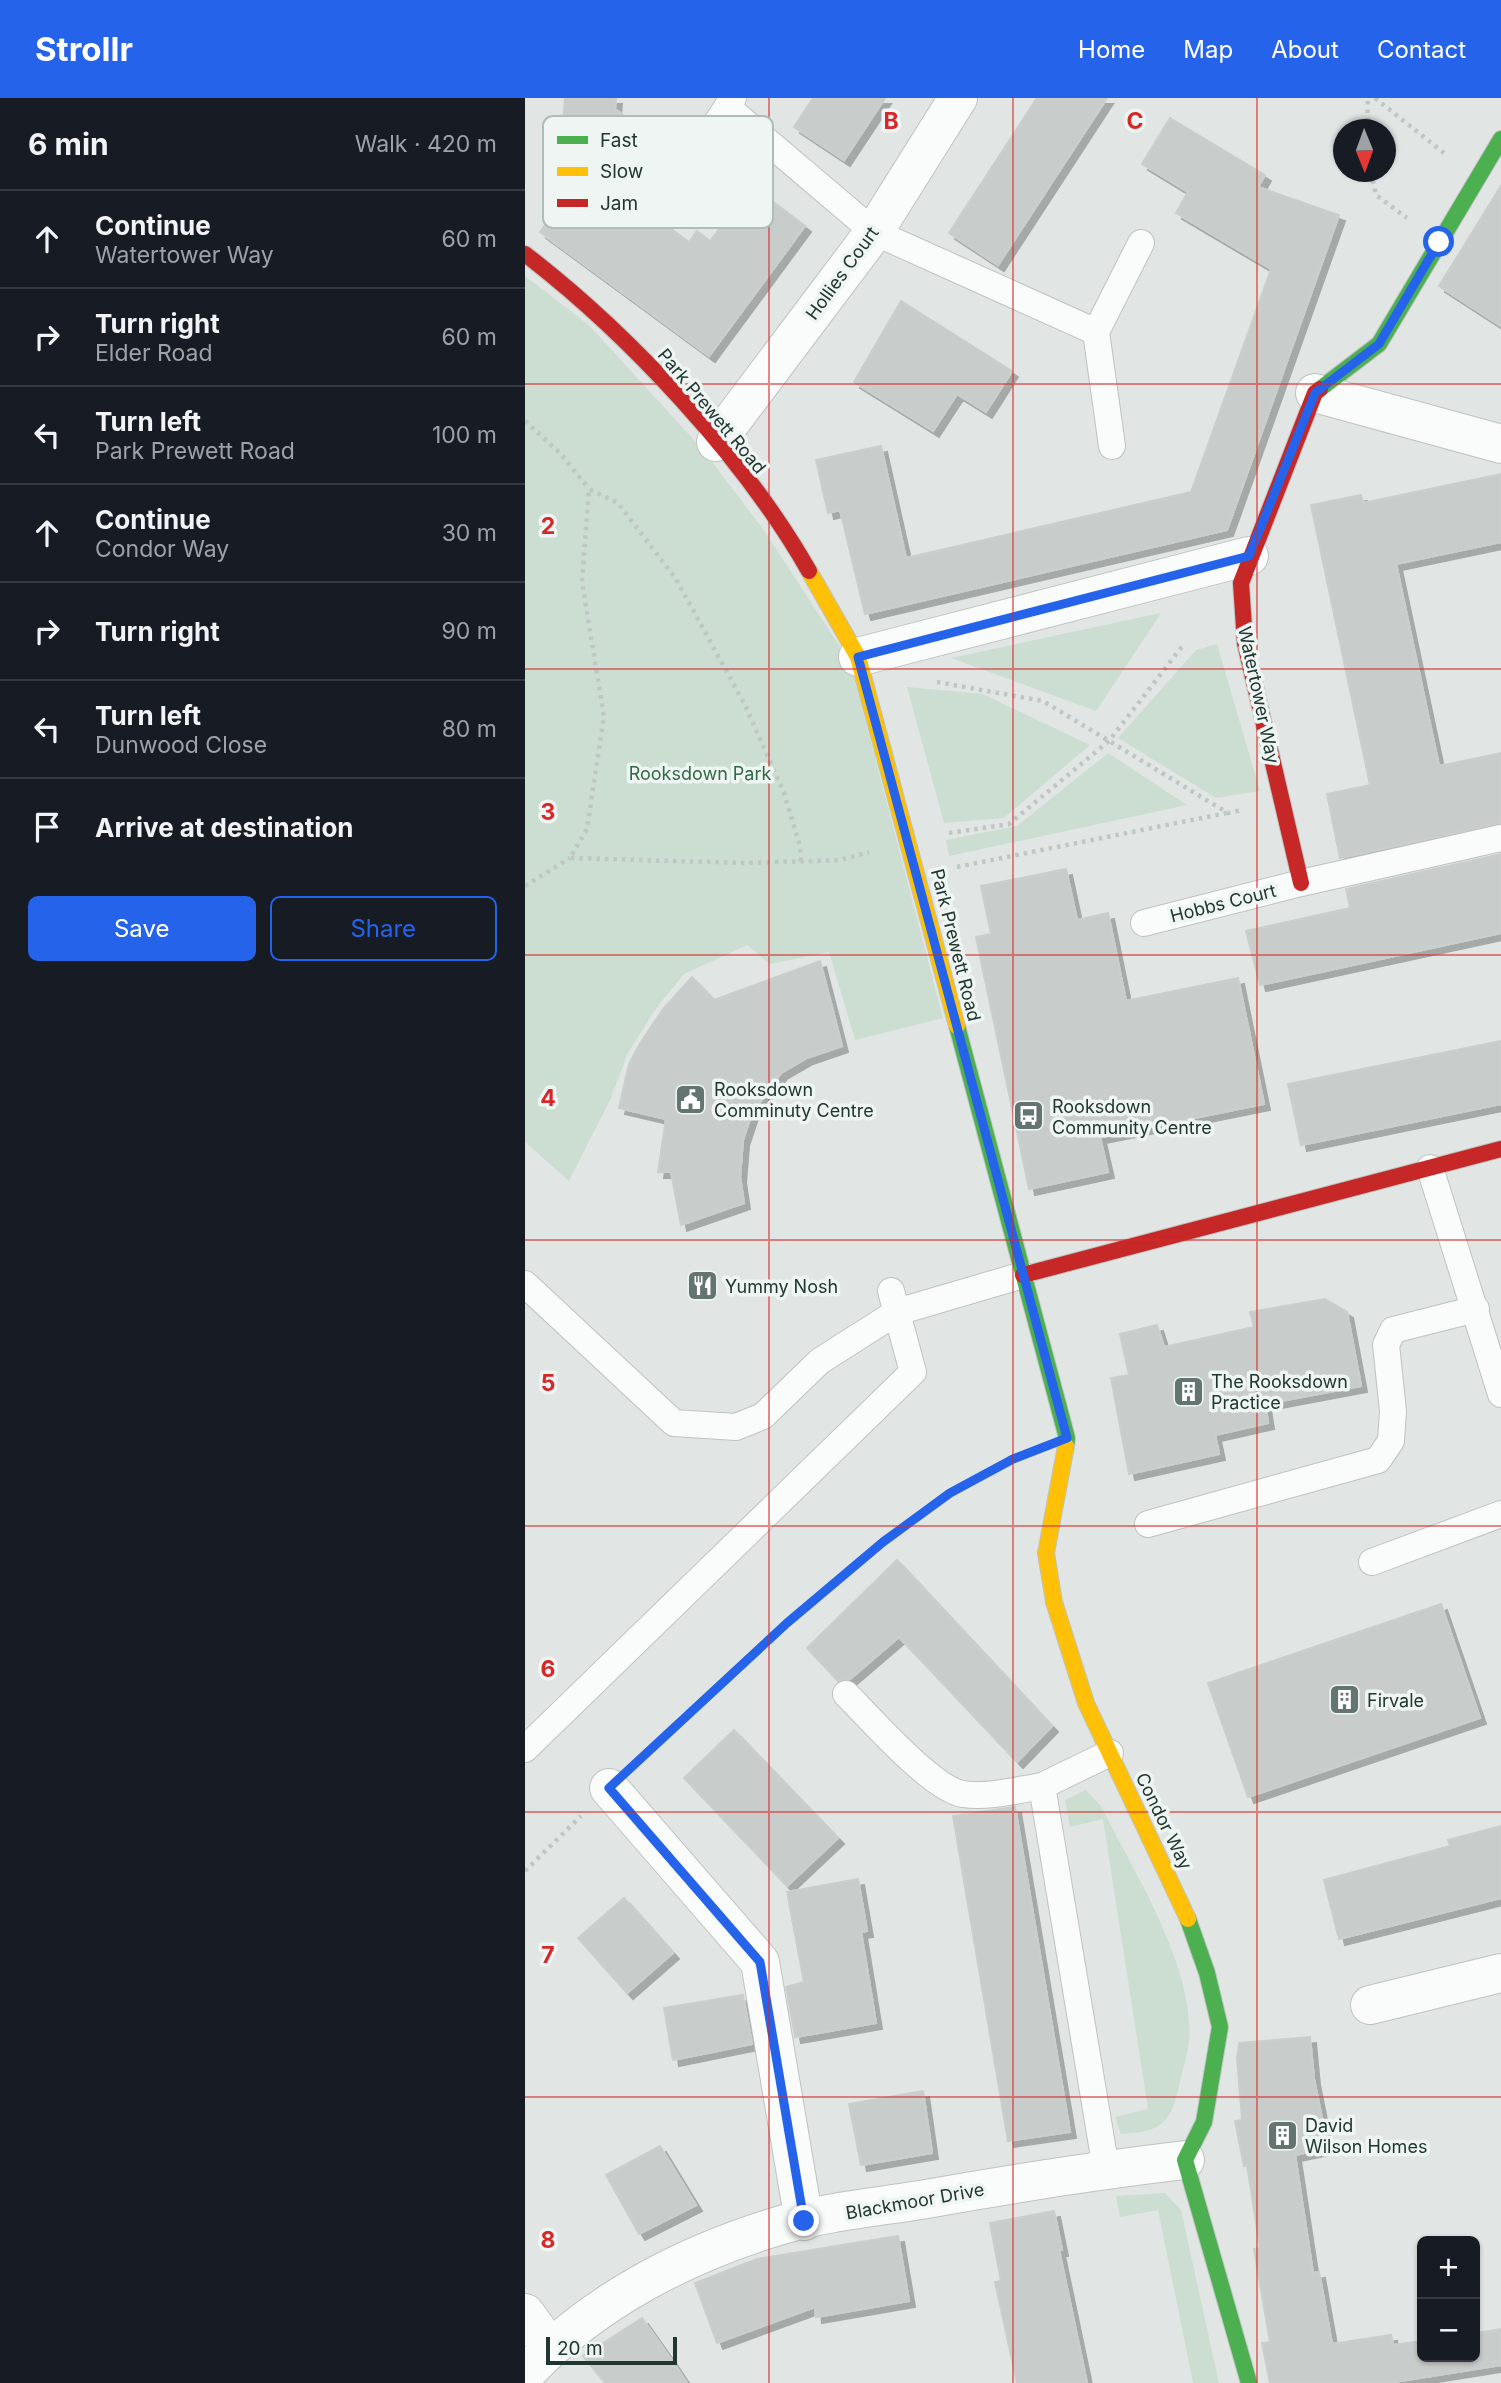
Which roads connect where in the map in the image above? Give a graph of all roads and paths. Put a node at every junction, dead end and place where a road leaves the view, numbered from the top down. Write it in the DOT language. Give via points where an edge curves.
graph roads {
  1 [pos="958,98"];
  2 [pos="1368,98"];
  3 [pos="1375,98"];
  4 [pos="730,102"];
  5 [pos="746,116"];
  6 [pos="1367,119"];
  7 [pos="1501,139"];
  8 [pos="773,141"];
  9 [pos="1476,176"];
  10 [pos="1373,182"];
  11 [pos="874,232"];
  12 [pos="1439,242"];
  13 [pos="1141,243"];
  14 [pos="525,254"];
  15 [pos="1096,332"];
  16 [pos="1315,393"];
  17 [pos="525,421"];
  18 [pos="716,442"];
  19 [pos="1501,444"];
  20 [pos="1112,446"];
  21 [pos="589,489"];
  22 [pos="1249,556"];
  23 [pos="1184,644"];
  24 [pos="858,657"];
  25 [pos="935,682"];
  26 [pos="1109,741"];
  27 [pos="1282,801"];
  28 [pos="1228,813"];
  29 [pos="1501,838"];
  30 [pos="909,842"];
  31 [pos="570,858"];
  32 [pos="801,861"];
  33 [pos="949,868"];
  34 [pos="1301,883"];
  35 [pos="525,886"];
  36 [pos="1145,923"];
  37 [pos="1501,1149"];
  38 [pos="1430,1168"];
  39 [pos="1023,1275"];
  40 [pos="525,1283"];
  41 [pos="894,1301"];
  42 [pos="1476,1308"];
  43 [pos="1501,1394"];
  44 [pos="1067,1438"];
  45 [pos="1501,1514"];
  46 [pos="1148,1524"];
  47 [pos="1372,1562"];
  48 [pos="846,1694"];
  49 [pos="525,1749"];
  50 [pos="1110,1753"];
  51 [pos="1042,1786"];
  52 [pos="609,1788"];
  53 [pos="525,1871"];
  54 [pos="1501,1973"];
  55 [pos="1370,2005"];
  56 [pos="1185,2160"];
  57 [pos="1106,2169"];
  58 [pos="804,2221"];
  59 [pos="525,2313"];
  60 [pos="538,2360"];
  61 [pos="1249,2383"];
  1 -- 11 [label="street, Hollies Court"];
  2 -- 6 [label="path"];
  3 -- 9 [label="path"];
  4 -- 5 [label="lane"];
  7 -- 9 [label="street"];
  8 -- 11 [label="lane"];
  9 -- 12 [label="street"];
  10 -- 12 [label="path" via="1376,195"];
  11 -- 15 [label="lane"];
  11 -- 18 [label="street, Hollies Court"];
  12 -- 16 [label="street" via="1379,344"];
  13 -- 15 [label="lane"];
  14 -- 18 [label="street, Park Prewett Road" via="636,351"];
  15 -- 20 [label="lane"];
  16 -- 19 [label="street"];
  16 -- 22 [label="street, Watertower Way"];
  17 -- 21 [label="path" via="560,453"];
  18 -- 24 [label="street, Park Prewett Road" via="788,534"];
  21 -- 31 [label="path" via="582,583 604,716 587,829"];
  21 -- 32 [label="path" via="618,503 676,579 745,705 784,793"];
  22 -- 24 [label="street"];
  22 -- 27 [label="street, Watertower Way" via="1241,583 1245,643"];
  23 -- 26 [label="path"];
  24 -- 30 [label="street, Park Prewett Road"];
  25 -- 26 [label="path" via="1043,701"];
  26 -- 28 [label="path"];
  26 -- 30 [label="path" via="1009,824"];
  27 -- 28 [label="path"];
  27 -- 34 [label="street, Watertower Way"];
  28 -- 33 [label="path"];
  29 -- 34 [label="lane, Hobbs Court"];
  30 -- 32 [label="path" via="840,860"];
  30 -- 39 [label="street, Park Prewett Road"];
  31 -- 32 [label="path" via="689,864"];
  31 -- 35 [label="path"];
  34 -- 36 [label="lane, Hobbs Court"];
  37 -- 38 [label="street"];
  38 -- 39 [label="street"];
  38 -- 42 [label="lane"];
  39 -- 41 [label="lane"];
  39 -- 44 [label="street, Condor Way"];
  40 -- 41 [label="lane" via="674,1423 709,1426 736,1427 764,1416 820,1361"];
  41 -- 49 [label="lane" via="913,1372"];
  42 -- 43 [label="lane"];
  42 -- 46 [label="lane" via="1393,1330 1385,1345 1393,1411 1391,1441 1378,1460"];
  44 -- 50 [label="street, Condor Way" via="1046,1553 1054,1602 1086,1703"];
  44 -- 52 [label="path" via="1013,1459 950,1493 883,1542 787,1623"];
  45 -- 47 [label="lane"];
  48 -- 51 [label="lane" via="940,1786 962,1794"];
  50 -- 51 [label="lane"];
  50 -- 56 [label="street, Condor Way" via="1182,1900 1220,2027 1204,2122"];
  51 -- 57 [label="lane"];
  52 -- 53 [label="path"];
  52 -- 58 [label="street" via="760,1962"];
  54 -- 55 [label="street"];
  56 -- 57 [label="street, Blackmoor Drive"];
  56 -- 61 [label="street"];
  57 -- 58 [label="street, Blackmoor Drive"];
  58 -- 60 [label="street, Blackmoor Drive" via="787,2223 667,2268 596,2312"];
  59 -- 60 [label="street, Blackmoor Drive"];
}
